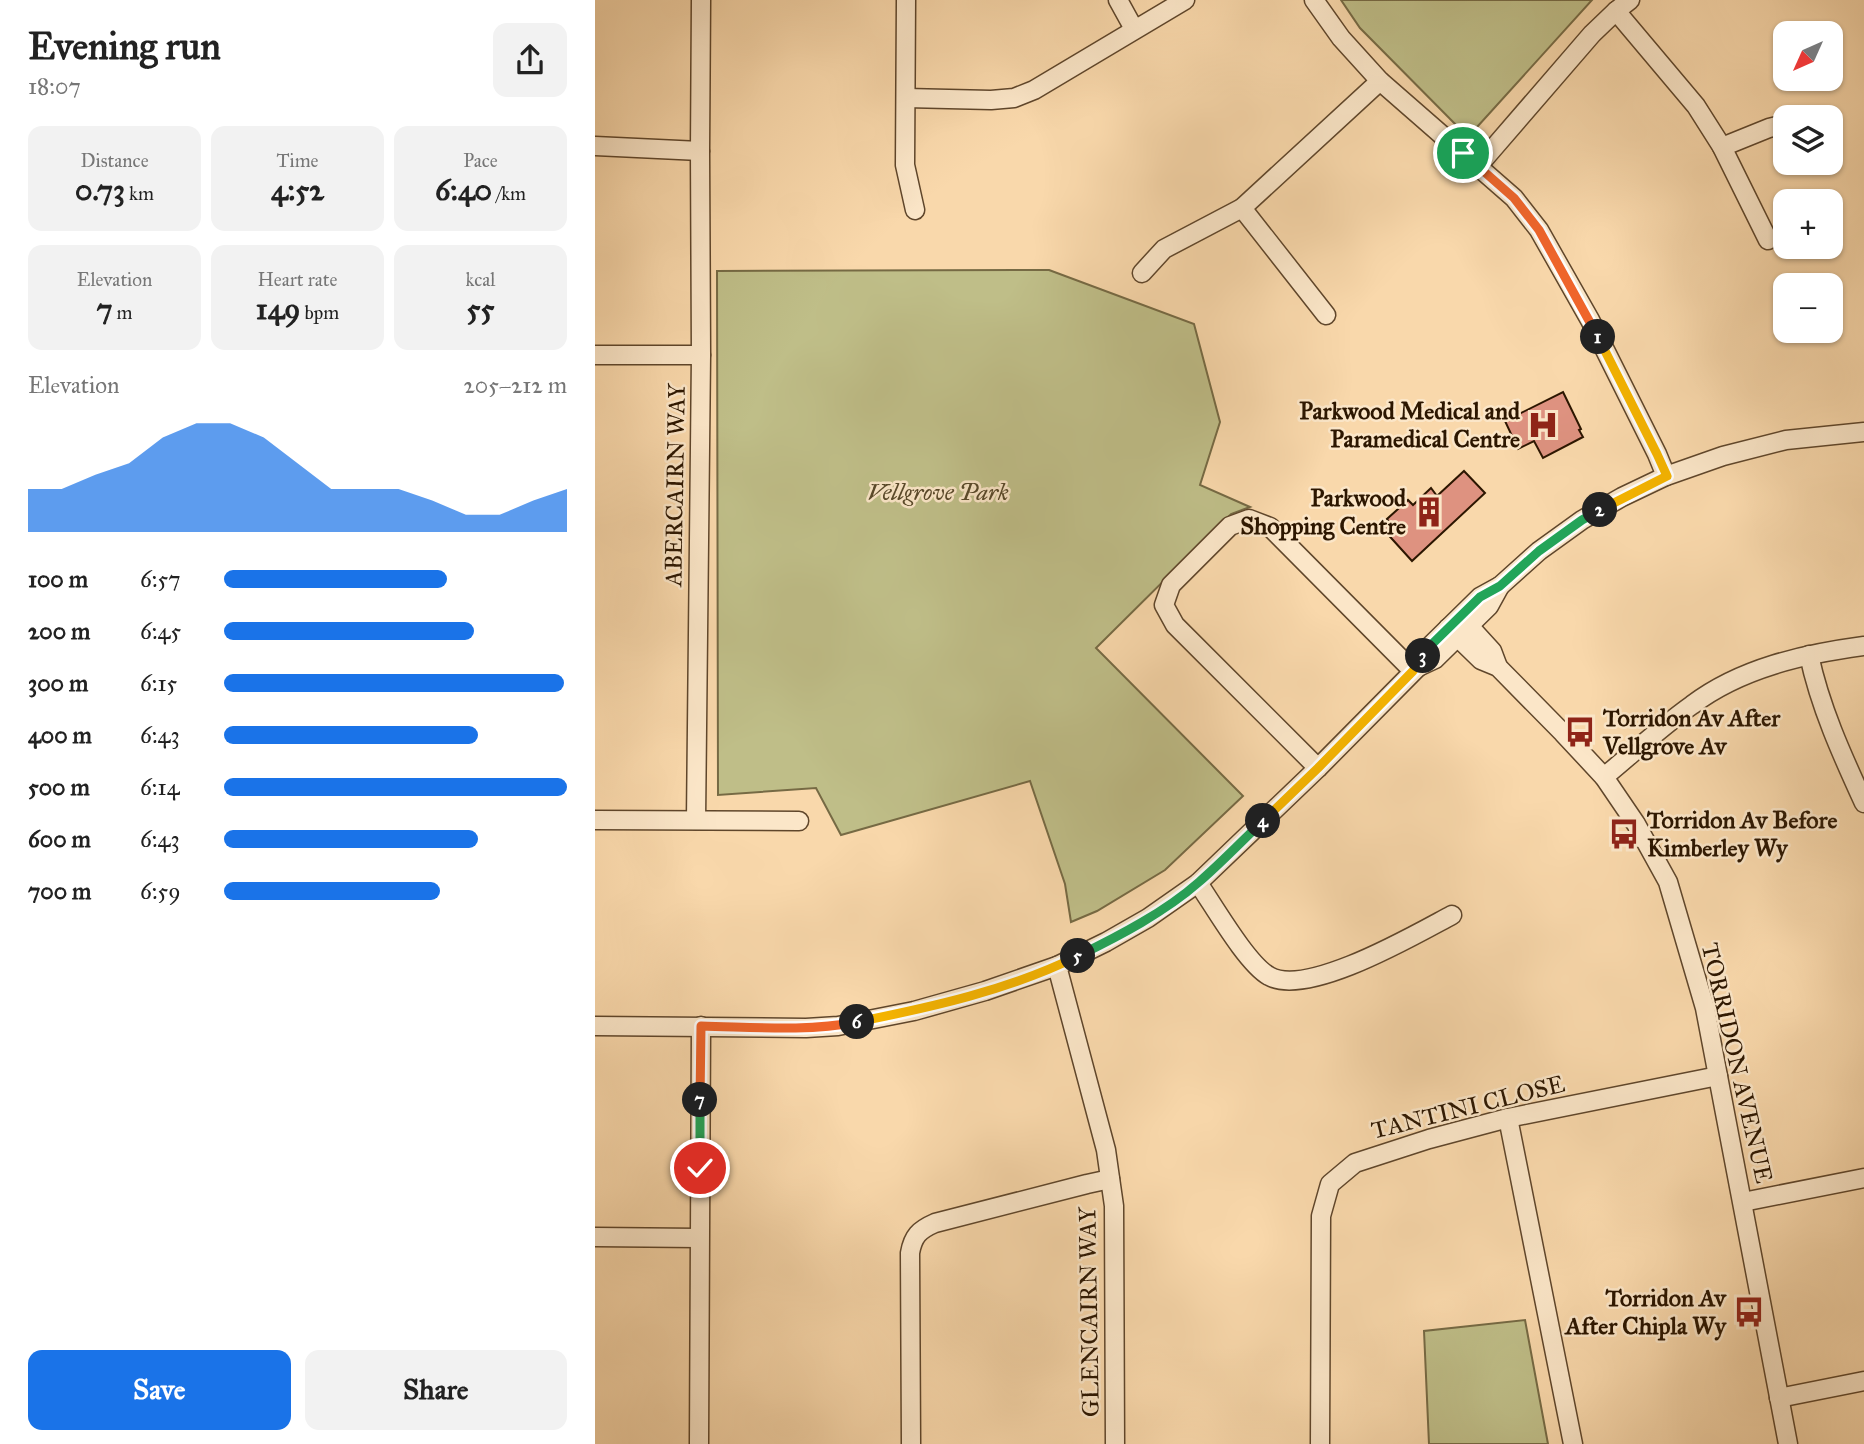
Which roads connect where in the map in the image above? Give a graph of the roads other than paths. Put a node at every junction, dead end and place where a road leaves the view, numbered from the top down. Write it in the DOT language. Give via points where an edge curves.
graph roads {
  1 [pos="701,0"];
  2 [pos="906,0"];
  3 [pos="1118,0"];
  4 [pos="1185,0"];
  5 [pos="1320,2"];
  6 [pos="1623,6"];
  7 [pos="1134,29"];
  8 [pos="1380,81"];
  9 [pos="906,98"];
  10 [pos="1773,127"];
  11 [pos="595,146"];
  12 [pos="1722,147"];
  13 [pos="700,151"];
  14 [pos="1478,166"];
  15 [pos="1242,208"];
  16 [pos="915,209"];
  17 [pos="1768,240"];
  18 [pos="1142,273"];
  19 [pos="1327,315"];
  20 [pos="595,355"];
  21 [pos="701,355"];
  22 [pos="1864,432"];
  23 [pos="1667,476"];
  24 [pos="1459,627"];
  25 [pos="1864,646"];
  26 [pos="1809,654"];
  27 [pos="1415,669"];
  28 [pos="1318,768"];
  29 [pos="1604,777"];
  30 [pos="1864,803"];
  31 [pos="595,820"];
  32 [pos="696,820"];
  33 [pos="799,821"];
  34 [pos="1198,883"];
  35 [pos="1453,915"];
  36 [pos="1057,966"];
  37 [pos="595,1026"];
  38 [pos="701,1026"];
  39 [pos="1718,1076"];
  40 [pos="1508,1118"];
  41 [pos="1864,1178"];
  42 [pos="1110,1179"];
  43 [pos="1743,1202"];
  44 [pos="595,1237"];
  45 [pos="699,1238"];
  46 [pos="1864,1381"];
  47 [pos="1779,1398"];
  48 [pos="699,1444"];
  49 [pos="911,1444"];
  50 [pos="1115,1444"];
  51 [pos="1320,1444"];
  52 [pos="1573,1444"];
  53 [pos="1788,1444"];
  1 -- 13 [label="street, ABERCAIRN WAY"];
  2 -- 9 [label="street"];
  3 -- 7 [label="street"];
  4 -- 7 [label="street"];
  5 -- 8 [label="street" via="1341,38"];
  6 -- 12 [label="street"];
  6 -- 14 [label="street" via="1592,34"];
  7 -- 9 [label="street" via="1014,98"];
  8 -- 14 [label="street"];
  8 -- 15 [label="street"];
  9 -- 16 [label="street" via="905,165"];
  10 -- 12 [label="street"];
  11 -- 13 [label="street"];
  12 -- 17 [label="street"];
  13 -- 21 [label="street, ABERCAIRN WAY"];
  14 -- 23 [label="street" via="1514,198 1539,230 1590,320"];
  15 -- 18 [label="street" via="1164,249"];
  15 -- 19 [label="street"];
  20 -- 21 [label="street"];
  21 -- 32 [label="street, ABERCAIRN WAY"];
  22 -- 23 [label="street" via="1786,440"];
  23 -- 24 [label="street" via="1582,520 1539,551 1500,586 1480,597"];
  24 -- 27 [label="street" via="1426,650"];
  24 -- 29 [label="street, TORRIDON AVENUE" via="1492,651 1498,667"];
  25 -- 26 [label="street"];
  26 -- 29 [label="street" via="1731,682 1693,703"];
  26 -- 30 [label="street" via="1814,681"];
  27 -- 28 [label="street"];
  27 -- 28 [label="street" via="1270,527 1249,519 1230,526 1171,585 1164,605 1175,625"];
  28 -- 34 [label="street"];
  29 -- 39 [label="street, TORRIDON AVENUE" via="1668,882 1705,1008"];
  31 -- 32 [label="street"];
  32 -- 33 [label="street"];
  34 -- 35 [label="street" via="1253,963 1270,977 1291,982 1368,959"];
  34 -- 36 [label="street" via="1106,943"];
  36 -- 38 [label="street" via="914,1011 838,1026"];
  36 -- 42 [label="street, GLENCAIRN WAY"];
  37 -- 38 [label="street"];
  38 -- 45 [label="street"];
  39 -- 40 [label="street, TANTINI CLOSE"];
  39 -- 43 [label="street, TORRIDON AVENUE"];
  40 -- 51 [label="street, TANTINI CLOSE" via="1355,1163 1330,1184 1321,1216"];
  40 -- 52 [label="street"];
  41 -- 43 [label="street"];
  42 -- 49 [label="street, GLENCAIRN WAY" via="935,1223 916,1235 910,1254"];
  42 -- 50 [label="street, GLENCAIRN WAY"];
  43 -- 47 [label="street, TORRIDON AVENUE"];
  44 -- 45 [label="street"];
  45 -- 48 [label="street"];
  46 -- 47 [label="street"];
  47 -- 53 [label="street, TORRIDON AVENUE"];
}
